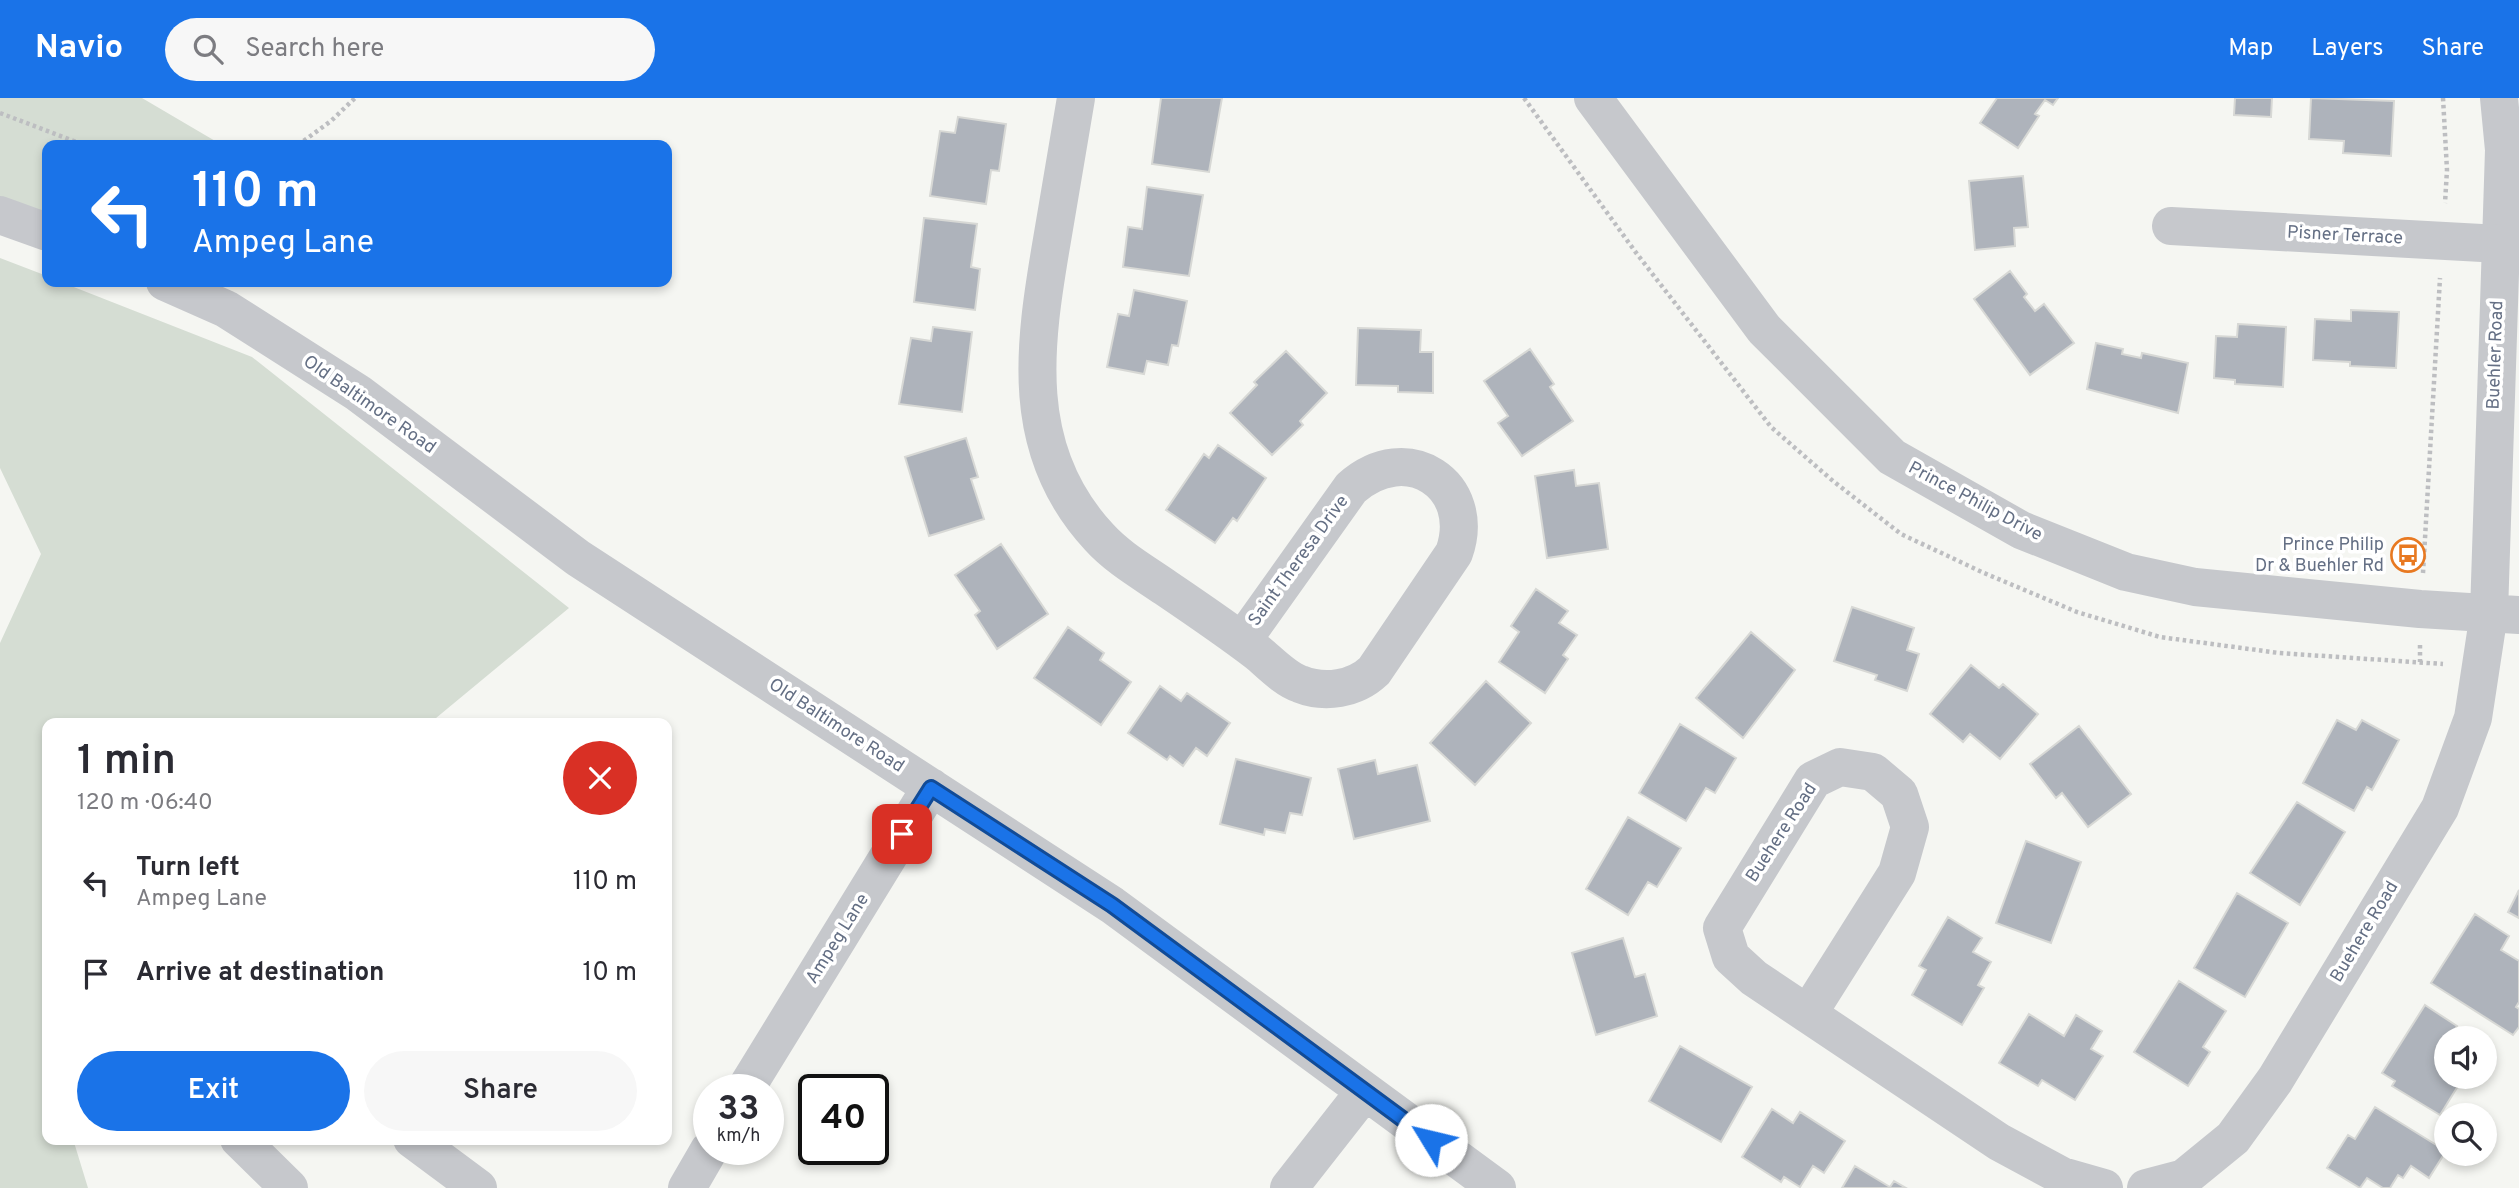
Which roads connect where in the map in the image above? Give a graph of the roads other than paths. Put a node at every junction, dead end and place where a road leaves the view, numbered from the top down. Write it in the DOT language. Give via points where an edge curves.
graph roads {
  1 [pos="1076,98"];
  2 [pos="1593,98"];
  3 [pos="2499,98"];
  4 [pos="0,215"];
  5 [pos="2171,226"];
  6 [pos="42,230"];
  7 [pos="2509,244"];
  8 [pos="176,287"];
  9 [pos="2504,614"];
  10 [pos="1242,641"];
  11 [pos="931,788"];
  12 [pos="1808,1014"];
  13 [pos="755,1074"];
  14 [pos="1365,1091"];
  15 [pos="245,1145"];
  16 [pos="420,1145"];
  17 [pos="700,1165"];
  18 [pos="289,1188"];
  19 [pos="478,1188"];
  20 [pos="687,1188"];
  21 [pos="1290,1188"];
  22 [pos="1497,1188"];
  23 [pos="2104,1188"];
  24 [pos="2146,1188"];
  1 -- 10 [label="street, Saint Theresa Drive" via="1036,349 1040,415 1049,448 1075,506 1099,536 1122,558"];
  2 -- 9 [label="street, Prince Philip Drive" via="1764,329 1892,457 2021,530 2126,572 2195,587"];
  3 -- 7 [label="street, Buehler Road"];
  4 -- 6 [label="street"];
  5 -- 7 [label="street, Pisner Terrace"];
  7 -- 9 [label="street, Buehler Road"];
  8 -- 11 [label="street, Old Baltimore Road" via="226,309 358,393 578,558"];
  9 -- 24 [label="street, Buehere Road" via="2440,808 2274,1080 2233,1138 2184,1178"];
  10 -- 10 [label="street, Saint Theresa Drive" via="1362,478 1409,466 1424,469 1447,492 1458,526 1454,553 1366,678 1340,688 1298,684"];
  11 -- 13 [label="street, Ampeg Lane"];
  11 -- 14 [label="street, Old Baltimore Road" via="1112,905"];
  12 -- 12 [label="street, Buehere Road" via="1897,873 1910,827 1899,794 1873,772 1840,767 1812,780 1722,928 1731,957"];
  12 -- 23 [label="street, Buehere Road" via="1999,1143 2062,1176"];
  14 -- 21 [label="street"];
  14 -- 22 [label="street, Old Baltimore Road"];
  15 -- 18 [label="street"];
  16 -- 19 [label="street"];
  17 -- 20 [label="street"];
}
